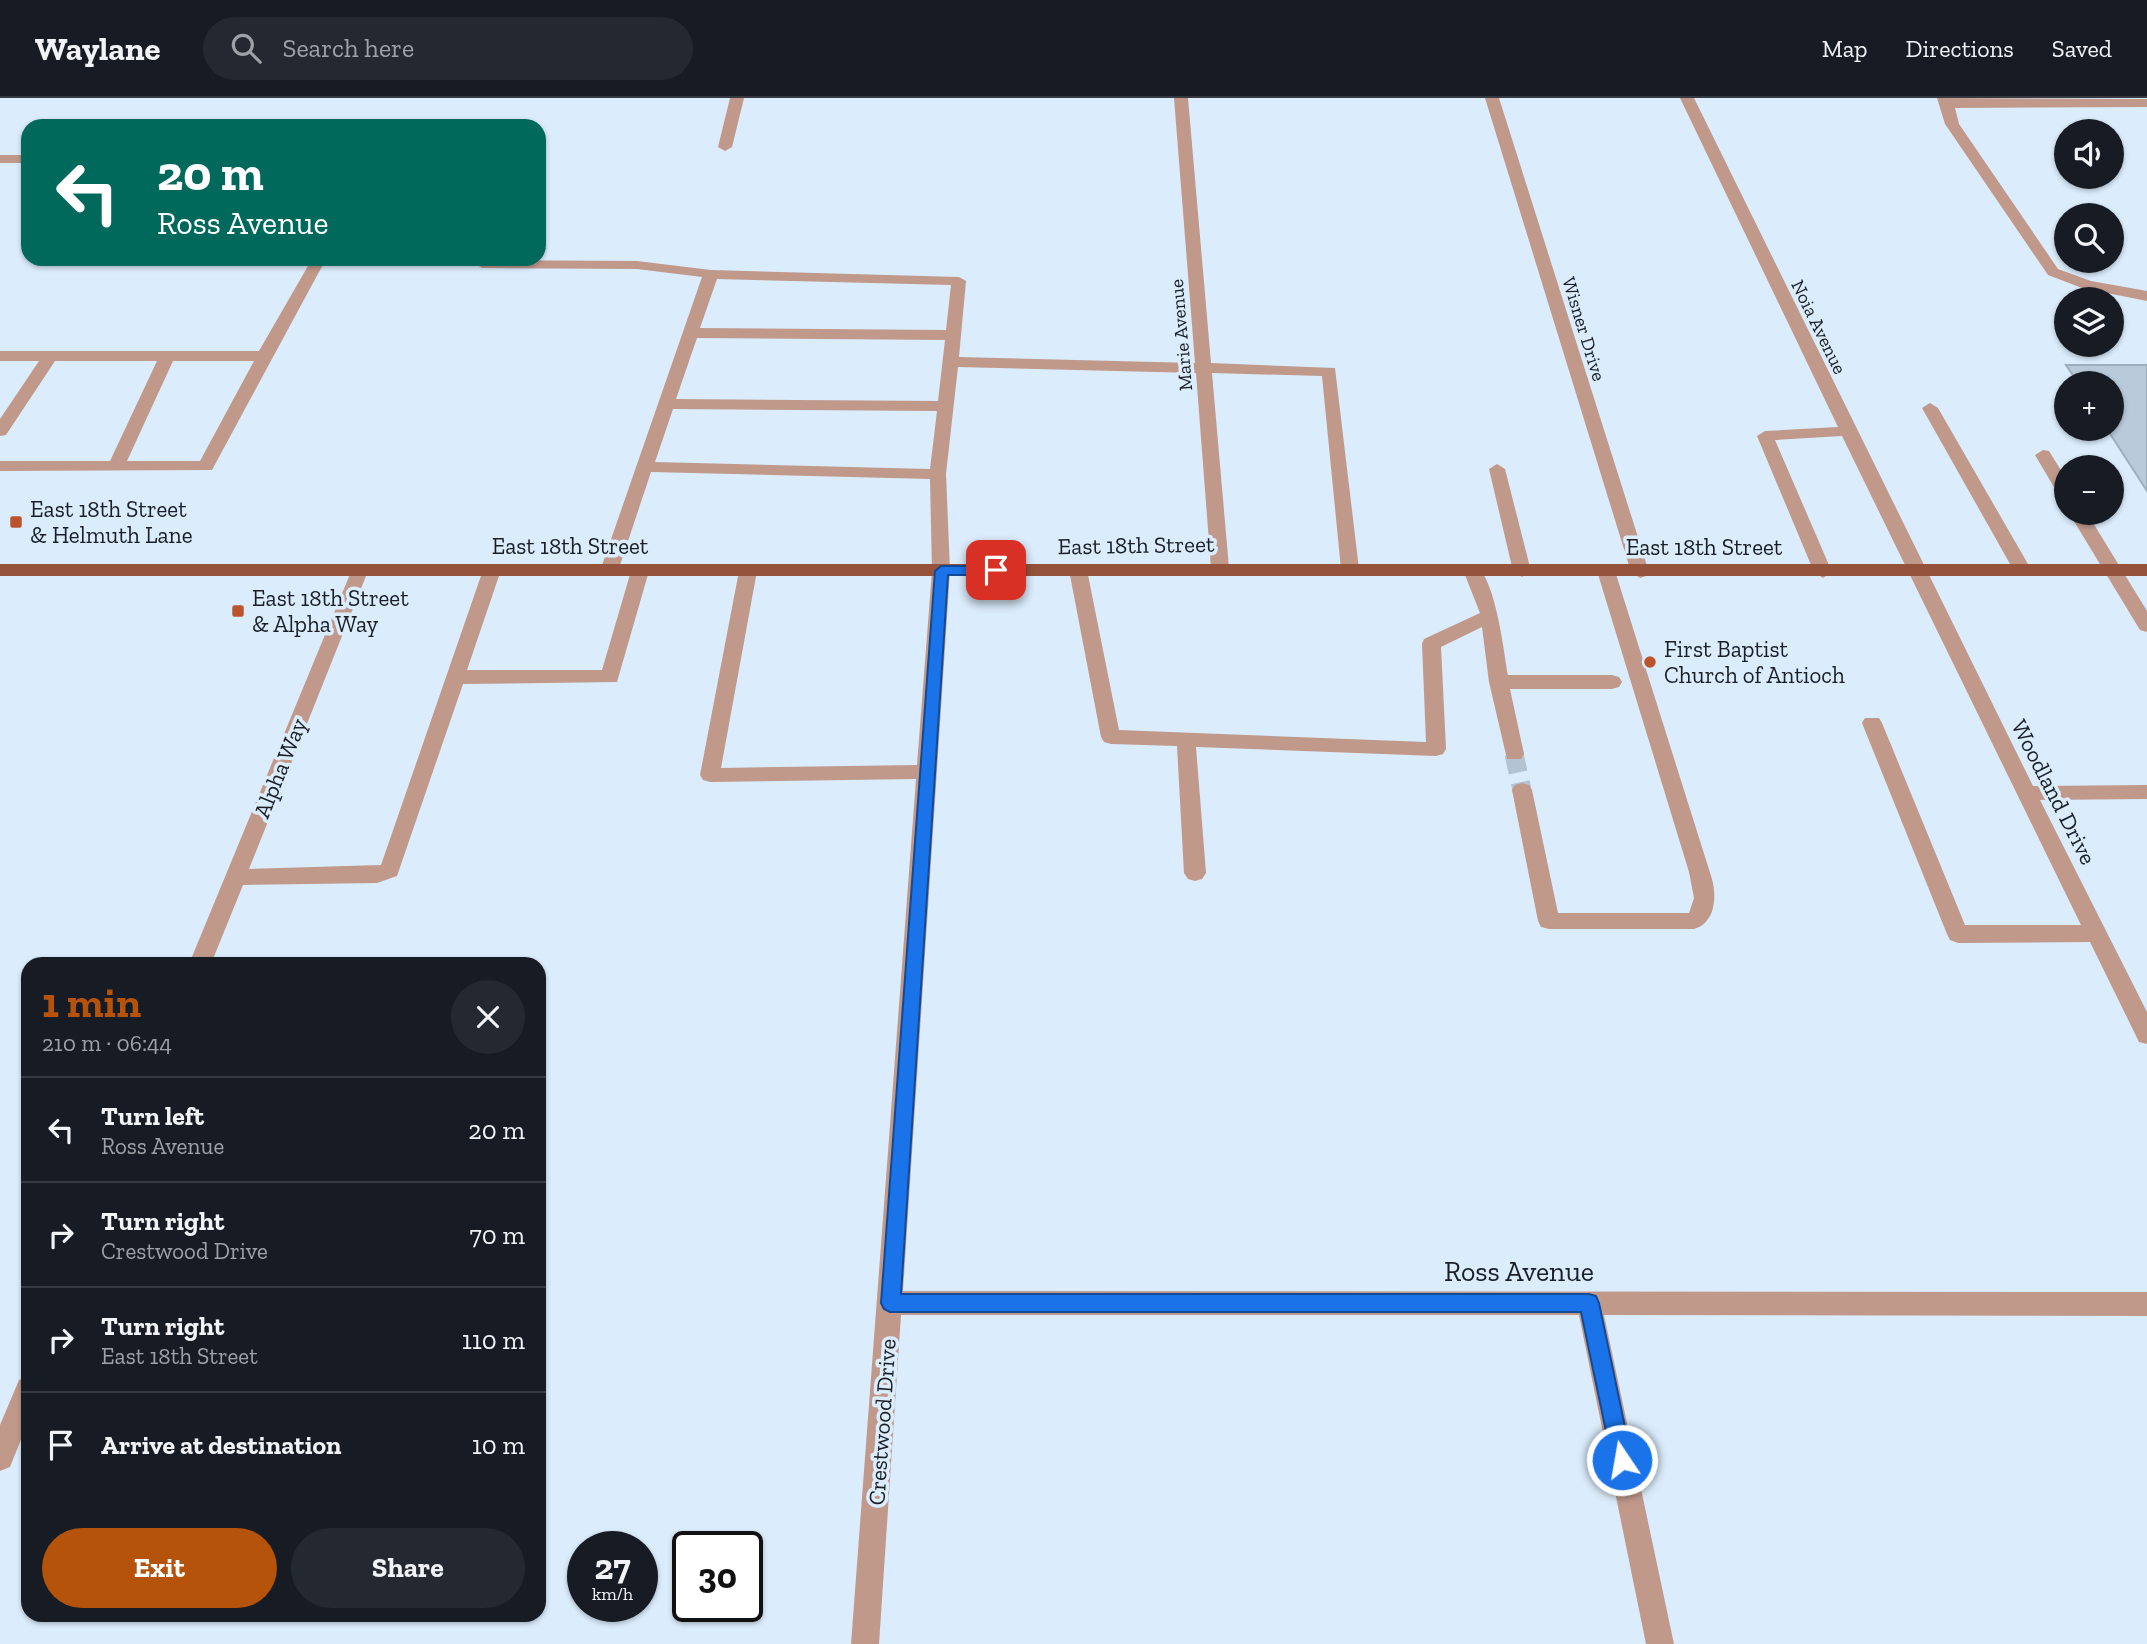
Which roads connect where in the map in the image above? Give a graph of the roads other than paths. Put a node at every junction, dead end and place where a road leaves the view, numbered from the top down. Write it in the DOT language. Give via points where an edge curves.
graph roads {
  1 [pos="737,98"];
  2 [pos="1181,98"];
  3 [pos="1492,98"];
  4 [pos="1686,98"];
  5 [pos="1946,101"];
  6 [pos="2147,103"];
  7 [pos="725,146"];
  8 [pos="0,159"];
  9 [pos="21,159"];
  10 [pos="546,264"];
  11 [pos="315,266"];
  12 [pos="711,274"];
  13 [pos="2147,296"];
  14 [pos="690,333"];
  15 [pos="953,335"];
  16 [pos="0,356"];
  17 [pos="50,356"];
  18 [pos="167,356"];
  19 [pos="264,356"];
  20 [pos="950,362"];
  21 [pos="1203,366"];
  22 [pos="666,404"];
  23 [pos="945,406"];
  24 [pos="1930,408"];
  25 [pos="0,431"];
  26 [pos="1848,431"];
  27 [pos="2043,455"];
  28 [pos="0,466"];
  29 [pos="116,466"];
  30 [pos="645,467"];
  31 [pos="1497,469"];
  32 [pos="2054,473"];
  33 [pos="938,474"];
  34 [pos="2085,525"];
  35 [pos="1220,568"];
  36 [pos="1350,569"];
  37 [pos="0,570"];
  38 [pos="492,570"];
  39 [pos="1078,570"];
  40 [pos="1472,570"];
  41 [pos="2147,570"];
  42 [pos="359,571"];
  43 [pos="609,571"];
  44 [pos="640,571"];
  45 [pos="748,571"];
  46 [pos="941,571"];
  47 [pos="1522,571"];
  48 [pos="1606,571"];
  49 [pos="2023,571"];
  50 [pos="2112,571"];
  51 [pos="1640,572"];
  52 [pos="1823,572"];
  53 [pos="1916,572"];
  54 [pos="1490,616"];
  55 [pos="2147,626"];
  56 [pos="455,677"];
  57 [pos="1499,682"];
  58 [pos="1612,682"];
  59 [pos="1871,723"];
  60 [pos="1185,740"];
  61 [pos="1514,754"];
  62 [pos="928,772"];
  63 [pos="1522,790"];
  64 [pos="2147,792"];
  65 [pos="2027,793"];
  66 [pos="1195,873"];
  67 [pos="236,877"];
  68 [pos="2096,933"];
  69 [pos="203,957"];
  70 [pos="2147,1035"];
  71 [pos="890,1303"];
  72 [pos="1589,1303"];
  73 [pos="2147,1304"];
  74 [pos="21,1406"];
  75 [pos="0,1458"];
  76 [pos="865,1644"];
  77 [pos="1660,1644"];
  1 -- 7 [label="street"];
  2 -- 21 [label="street, Marie Avenue"];
  3 -- 51 [label="street, Wisner Drive"];
  4 -- 26 [label="street, Noia Avenue"];
  5 -- 6 [label="street"];
  5 -- 13 [label="street" via="1952,124 2053,272 2087,285"];
  8 -- 9 [label="street"];
  10 -- 12 [label="street" via="637,265"];
  11 -- 19 [label="street"];
  12 -- 14 [label="street"];
  12 -- 15 [label="street, Crestwood Drive" via="959,281"];
  14 -- 15 [label="street"];
  14 -- 22 [label="street"];
  15 -- 20 [label="street, Crestwood Drive"];
  16 -- 17 [label="street"];
  17 -- 18 [label="street"];
  17 -- 25 [label="street"];
  18 -- 19 [label="street"];
  18 -- 29 [label="street"];
  19 -- 29 [label="street" via="206,466"];
  20 -- 21 [label="street"];
  20 -- 23 [label="street, Crestwood Drive"];
  21 -- 35 [label="street, Marie Avenue"];
  21 -- 36 [label="street" via="1329,370"];
  22 -- 23 [label="street"];
  22 -- 30 [label="street"];
  23 -- 33 [label="street, Crestwood Drive"];
  24 -- 49 [label="street"];
  26 -- 52 [label="street" via="1765,436"];
  26 -- 53 [label="street, Noia Avenue"];
  27 -- 32 [label="street"];
  28 -- 29 [label="street"];
  30 -- 33 [label="street"];
  30 -- 43 [label="street"];
  31 -- 47 [label="street"];
  33 -- 46 [label="street, Crestwood Drive"];
  34 -- 50 [label="street"];
  35 -- 36 [label="main road, East 18th Street"];
  35 -- 39 [label="main road, East 18th Street"];
  36 -- 40 [label="main road, East 18th Street"];
  37 -- 42 [label="main road, East 18th Street"];
  38 -- 42 [label="main road, East 18th Street"];
  38 -- 43 [label="main road, East 18th Street"];
  38 -- 56 [label="street"];
  39 -- 46 [label="main road, East 18th Street"];
  39 -- 60 [label="street" via="1111,737"];
  40 -- 47 [label="main road, East 18th Street"];
  40 -- 54 [label="street"];
  41 -- 50 [label="main road, East 18th Street"];
  42 -- 67 [label="street, Alpha Way"];
  43 -- 44 [label="main road, East 18th Street"];
  44 -- 45 [label="main road, East 18th Street"];
  44 -- 56 [label="street" via="610,677"];
  45 -- 46 [label="main road, East 18th Street"];
  45 -- 62 [label="street" via="710,775"];
  46 -- 62 [label="street, Crestwood Drive"];
  47 -- 48 [label="main road, East 18th Street"];
  48 -- 51 [label="main road, East 18th Street"];
  48 -- 63 [label="street" via="1700,872 1705,907 1700,915 1687,921 1549,920"];
  49 -- 50 [label="main road, East 18th Street"];
  49 -- 53 [label="main road, East 18th Street"];
  50 -- 55 [label="street"];
  51 -- 52 [label="main road, East 18th Street"];
  52 -- 53 [label="main road, East 18th Street"];
  53 -- 65 [label="street, Woodland Drive"];
  54 -- 57 [label="street"];
  54 -- 60 [label="street" via="1431,644 1436,749"];
  56 -- 67 [label="street" via="390,870 377,875"];
  57 -- 58 [label="street"];
  57 -- 61 [label="street"];
  59 -- 68 [label="street" via="1958,934"];
  60 -- 66 [label="street"];
  62 -- 71 [label="street, Crestwood Drive"];
  64 -- 65 [label="street"];
  65 -- 68 [label="street, Woodland Drive"];
  67 -- 69 [label="street, Alpha Way"];
  68 -- 70 [label="street, Woodland Drive"];
  71 -- 72 [label="street, Ross Avenue"];
  71 -- 76 [label="street, Crestwood Drive"];
  72 -- 73 [label="street, Ross Avenue"];
  72 -- 77 [label="street"];
  74 -- 75 [label="street"];
}
